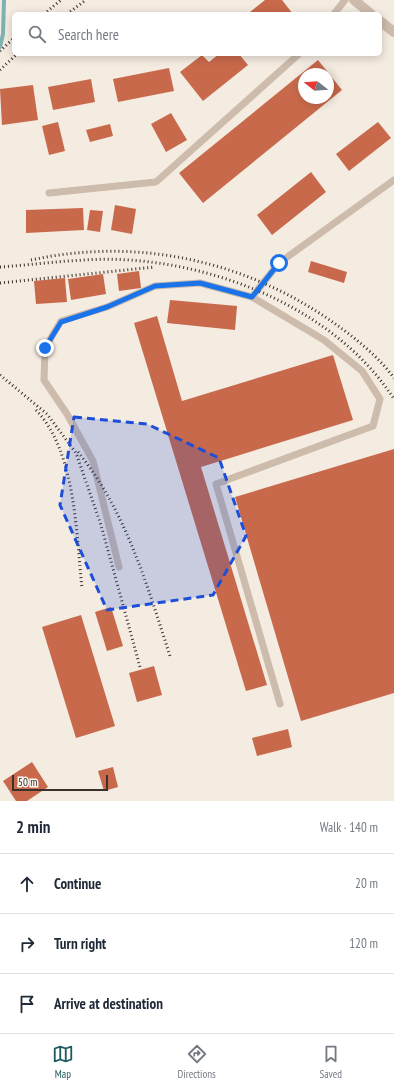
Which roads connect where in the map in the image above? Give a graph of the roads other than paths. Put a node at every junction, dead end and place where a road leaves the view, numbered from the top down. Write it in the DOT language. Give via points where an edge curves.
graph roads {
  1 [pos="345,0"];
  2 [pos="354,0"];
  3 [pos="336,12"];
  4 [pos="369,12"];
  5 [pos="382,23"];
  6 [pos="394,32"];
  7 [pos="297,56"];
  8 [pos="394,180"];
  9 [pos="49,193"];
  10 [pos="252,297"];
  11 [pos="119,568"];
  12 [pos="280,704"];
  1 -- 3 [label="lane"];
  2 -- 4 [label="street"];
  5 -- 6 [label="street"];
  7 -- 9 [label="lane" via="156,182"];
  8 -- 10 [label="lane" via="279,263"];
  10 -- 11 [label="lane" via="200,283 155,286 107,307 61,322 45,348 44,380 67,414 93,461"];
  10 -- 12 [label="lane" via="324,340 362,371 380,399 373,426 216,484"];
}
